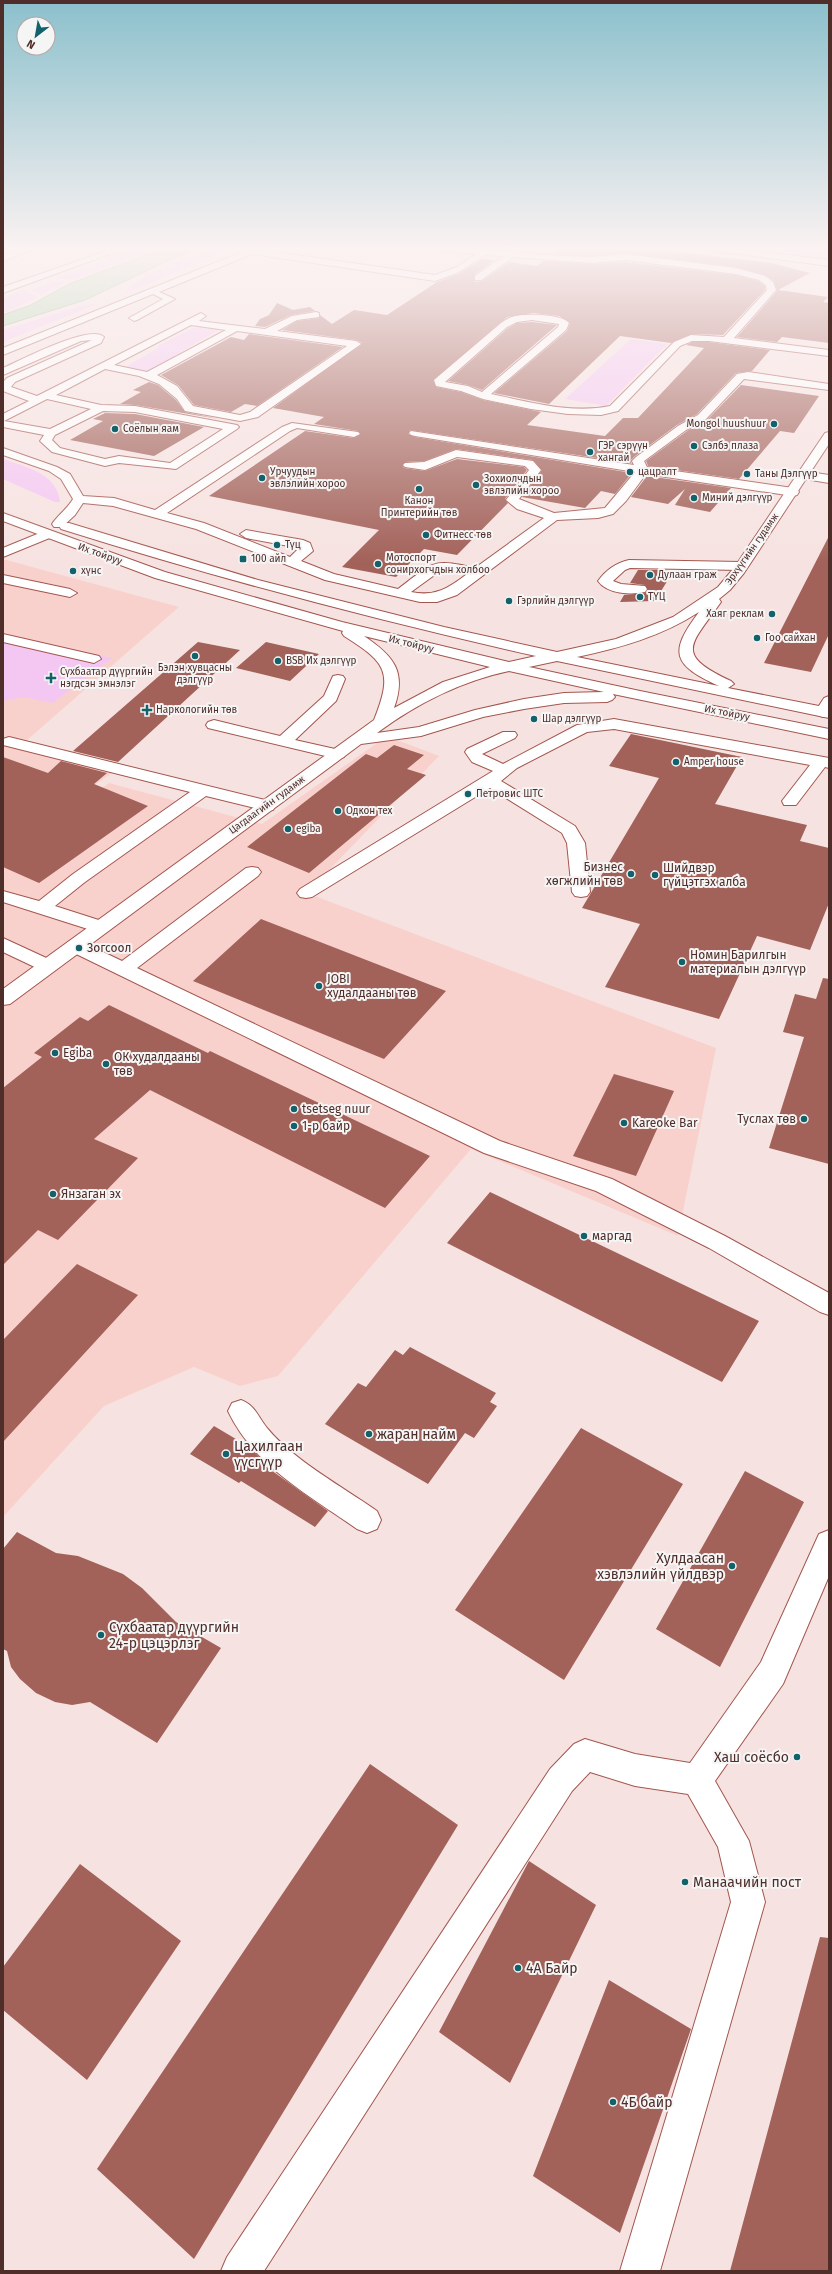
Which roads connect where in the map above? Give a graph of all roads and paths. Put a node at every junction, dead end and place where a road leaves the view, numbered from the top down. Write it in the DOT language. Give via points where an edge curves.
graph roads {
  1 [pos="48,352"];
  2 [pos="73,352"];
  3 [pos="130,352"];
  4 [pos="191,352"];
  5 [pos="344,352"];
  6 [pos="472,352"];
  7 [pos="534,352"];
  8 [pos="670,352"];
  9 [pos="103,366"];
  10 [pos="3,372"];
  11 [pos="149,375"];
  12 [pos="829,387"];
  13 [pos="4,389"];
  14 [pos="483,396"];
  15 [pos="42,398"];
  16 [pos="101,408"];
  17 [pos="3,418"];
  18 [pos="3,424"];
  19 [pos="50,433"];
  20 [pos="415,433"];
  21 [pos="354,434"];
  22 [pos="829,435"];
  23 [pos="3,452"];
  24 [pos="409,465"];
  25 [pos="643,470"];
  26 [pos="803,475"];
  27 [pos="829,480"];
  28 [pos="793,492"];
  29 [pos="79,499"];
  30 [pos="157,514"];
  31 [pos="3,517"];
  32 [pos="553,517"];
  33 [pos="45,518"];
  34 [pos="58,524"];
  35 [pos="200,526"];
  36 [pos="47,534"];
  37 [pos="3,553"];
  38 [pos="292,562"];
  39 [pos="741,566"];
  40 [pos="479,573"];
  41 [pos="3,579"];
  42 [pos="727,586"];
  43 [pos="640,589"];
  44 [pos="70,593"];
  45 [pos="400,594"];
  46 [pos="337,625"];
  47 [pos="3,638"];
  48 [pos="555,658"];
  49 [pos="94,659"];
  50 [pos="508,666"];
  51 [pos="338,679"];
  52 [pos="640,696"];
  53 [pos="766,701"];
  54 [pos="827,709"];
  55 [pos="381,722"];
  56 [pos="214,725"];
  57 [pos="829,734"];
  58 [pos="509,735"];
  59 [pos="355,741"];
  60 [pos="9,742"];
  61 [pos="283,742"];
  62 [pos="338,754"];
  63 [pos="825,762"];
  64 [pos="504,770"];
  65 [pos="490,781"];
  66 [pos="203,790"];
  67 [pos="790,801"];
  68 [pos="266,806"];
  69 [pos="252,872"];
  70 [pos="581,892"];
  71 [pos="306,893"];
  72 [pos="3,896"];
  73 [pos="42,908"];
  74 [pos="101,927"];
  75 [pos="3,944"];
  76 [pos="75,946"];
  77 [pos="48,966"];
  78 [pos="124,969"];
  79 [pos="3,999"];
  80 [pos="829,1305"];
  81 [pos="241,1411"];
  82 [pos="367,1520"];
  83 [pos="829,1544"];
  84 [pos="698,1780"];
  85 [pos="240,2271"];
  86 [pos="640,2271"];
  1 -- 10 [label="street"];
  2 -- 13 [label="street" via="11,380"];
  3 -- 9 [label="street"];
  4 -- 11 [label="street"];
  5 -- 11 [label="street" via="254,414 240,418 189,409 173,387"];
  6 -- 14 [label="street" via="439,380 440,384 464,388"];
  7 -- 14 [label="street"];
  8 -- 14 [label="street" via="614,409 606,412 580,412"];
  9 -- 11 [label="street"];
  9 -- 15 [label="street"];
  12 -- 25 [label="street" via="741,376 702,417 682,428 640,459 639,465"];
  13 -- 15 [label="street"];
  15 -- 16 [label="street"];
  15 -- 17 [label="street"];
  16 -- 19 [label="street"];
  16 -- 19 [label="street" via="135,409 233,427 172,467 119,459 105,463 56,450 46,441"];
  18 -- 19 [label="street"];
  20 -- 25 [label="street"];
  21 -- 30 [label="street" via="296,425 286,428"];
  22 -- 26 [label="street, Эрхүүгийн гудамж"];
  23 -- 29 [label="street" via="53,469 66,478"];
  24 -- 32 [label="street" via="425,466 456,453 529,464 535,470 512,500 517,505"];
  25 -- 28 [label="street"];
  25 -- 32 [label="street" via="609,511"];
  26 -- 27 [label="street"];
  26 -- 28 [label="street, Эрхүүгийн гудамж"];
  28 -- 39 [label="street, Эрхүүгийн гудамж"];
  29 -- 30 [label="street" via="114,502"];
  29 -- 34 [label="street" via="71,512"];
  30 -- 35 [label="street"];
  31 -- 36 [label="street, Их тойруу"];
  32 -- 40 [label="street"];
  33 -- 34 [label="street, Их тойруу"];
  34 -- 48 [label="street, Их тойруу" via="184,564 294,595"];
  35 -- 38 [label="street"];
  35 -- 38 [label="street" via="298,542 305,546 306,551"];
  36 -- 37 [label="street"];
  36 -- 46 [label="street, Их тойруу" via="160,576"];
  38 -- 45 [label="street" via="330,577"];
  39 -- 42 [label="street, Эрхүүгийн гудамж"];
  39 -- 43 [label="street" via="629,564 620,567 605,581 625,588"];
  40 -- 45 [label="street" via="452,592 437,598"];
  40 -- 45 [label="street" via="447,566 436,567"];
  41 -- 44 [label="street"];
  42 -- 48 [label="street, Эрхүүгийн гудамж" via="674,623 644,636"];
  42 -- 53 [label="street" via="685,645 686,657 691,666 709,678"];
  46 -- 50 [label="street, Их тойруу"];
  46 -- 55 [label="street" via="382,657 391,671 393,688"];
  47 -- 49 [label="street"];
  48 -- 50 [label="street, Цагдаагийн гудамж"];
  48 -- 53 [label="street, Их тойруу"];
  50 -- 52 [label="street, Их тойруу"];
  50 -- 55 [label="street, Цагдаагийн гудамж" via="444,687"];
  51 -- 61 [label="street" via="331,698"];
  52 -- 57 [label="street, Их тойруу"];
  52 -- 59 [label="street" via="564,698 531,703 480,713 422,731"];
  53 -- 54 [label="street, Их тойруу"];
  55 -- 59 [label="street, Цагдаагийн гудамж"];
  56 -- 61 [label="street"];
  58 -- 64 [label="street" via="473,752 478,759"];
  59 -- 62 [label="street, Цагдаагийн гудамж"];
  60 -- 66 [label="street"];
  61 -- 62 [label="street"];
  62 -- 68 [label="street, Цагдаагийн гудамж"];
  63 -- 64 [label="street" via="614,724 584,728"];
  63 -- 67 [label="street"];
  64 -- 65 [label="street"];
  65 -- 70 [label="street" via="569,830 576,843"];
  65 -- 71 [label="street"];
  66 -- 68 [label="street"];
  66 -- 73 [label="street" via="79,878"];
  68 -- 74 [label="street, Цагдаагийн гудамж"];
  69 -- 78 [label="street"];
  72 -- 73 [label="street"];
  73 -- 74 [label="street"];
  74 -- 76 [label="street, Цагдаагийн гудамж"];
  75 -- 77 [label="street"];
  76 -- 77 [label="street, Цагдаагийн гудамж"];
  76 -- 78 [label="street"];
  77 -- 79 [label="street, Цагдаагийн гудамж"];
  78 -- 80 [label="street" via="492,1147 604,1185 717,1242"];
  81 -- 82 [label="street" via="257,1436 276,1456"];
  83 -- 84 [label="street" via="772,1673"];
  84 -- 85 [label="street" via="635,1770 585,1755 560,1780"];
  84 -- 86 [label="street" via="734,1841 748,1902"];
}
